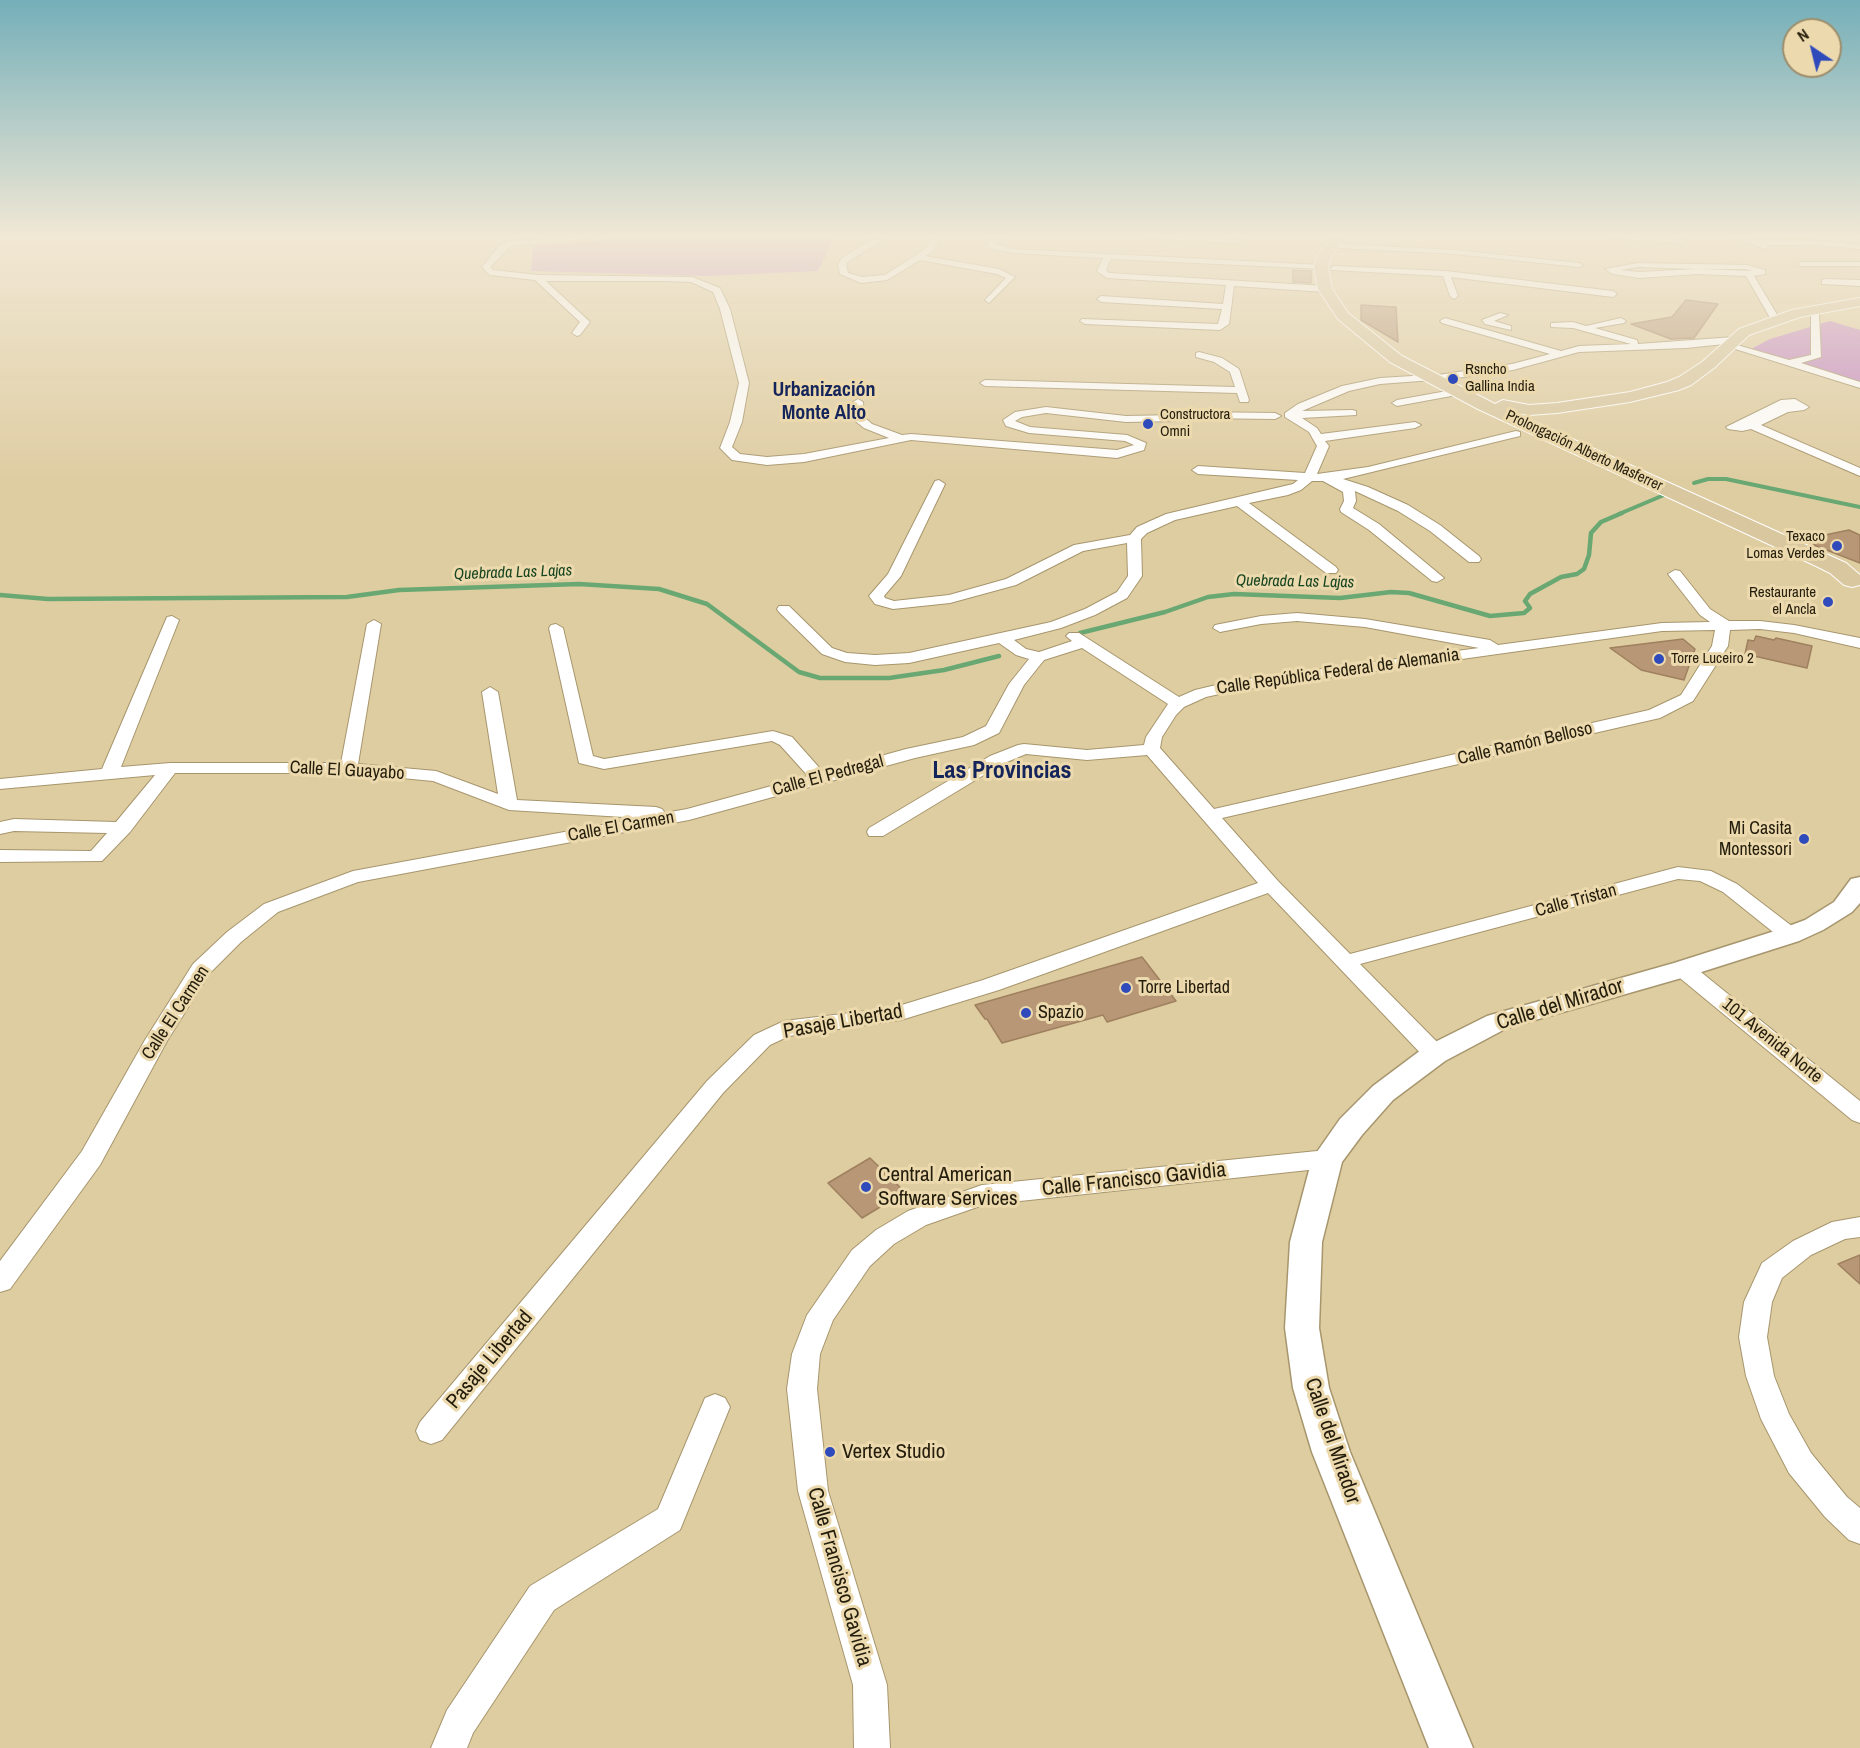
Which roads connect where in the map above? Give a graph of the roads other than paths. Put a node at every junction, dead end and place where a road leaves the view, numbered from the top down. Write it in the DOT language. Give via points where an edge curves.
graph roads {
  1 [pos="580,318"];
  2 [pos="727,318"];
  3 [pos="1225,318"];
  4 [pos="1345,318"];
  5 [pos="1356,318"];
  6 [pos="1495,318"];
  7 [pos="1766,318"];
  8 [pos="1800,318"];
  9 [pos="1814,318"];
  10 [pos="1085,321"];
  11 [pos="1445,321"];
  12 [pos="1621,321"];
  13 [pos="1554,325"];
  14 [pos="1582,327"];
  15 [pos="577,333"];
  16 [pos="1735,344"];
  17 [pos="1648,346"];
  18 [pos="1579,349"];
  19 [pos="1561,354"];
  20 [pos="1199,355"];
  21 [pos="1789,363"];
  22 [pos="1436,377"];
  23 [pos="985,383"];
  24 [pos="1860,385"];
  25 [pos="1239,390"];
  26 [pos="1458,392"];
  27 [pos="858,402"];
  28 [pos="1396,404"];
  29 [pos="1496,404"];
  30 [pos="1352,413"];
  31 [pos="1275,416"];
  32 [pos="1290,416"];
  33 [pos="1757,423"];
  34 [pos="1414,424"];
  35 [pos="1516,434"];
  36 [pos="1565,435"];
  37 [pos="899,438"];
  38 [pos="1320,438"];
  39 [pos="1860,468"];
  40 [pos="1198,470"];
  41 [pos="1860,472"];
  42 [pos="1310,476"];
  43 [pos="1326,478"];
  44 [pos="939,484"];
  45 [pos="1239,502"];
  46 [pos="1134,538"];
  47 [pos="1474,559"];
  48 [pos="1331,570"];
  49 [pos="1675,574"];
  50 [pos="1437,578"];
  51 [pos="1858,581"];
  52 [pos="784,609"];
  53 [pos="172,620"];
  54 [pos="374,624"];
  55 [pos="1724,624"];
  56 [pos="1056,625"];
  57 [pos="556,628"];
  58 [pos="1220,628"];
  59 [pos="1001,638"];
  60 [pos="1083,643"];
  61 [pos="1860,643"];
  62 [pos="1506,648"];
  63 [pos="1039,657"];
  64 [pos="490,692"];
  65 [pos="1178,704"];
  66 [pos="1151,749"];
  67 [pos="170,768"];
  68 [pos="349,768"];
  69 [pos="110,772"];
  70 [pos="819,778"];
  71 [pos="0,784"];
  72 [pos="509,805"];
  73 [pos="689,814"];
  74 [pos="1209,816"];
  75 [pos="0,828"];
  76 [pos="123,828"];
  77 [pos="876,832"];
  78 [pos="0,856"];
  79 [pos="1860,884"];
  80 [pos="1271,885"];
  81 [pos="1790,935"];
  82 [pos="1347,961"];
  83 [pos="1683,969"];
  84 [pos="1435,1054"];
  85 [pos="1860,1114"];
  86 [pos="1327,1160"];
  87 [pos="1860,1227"];
  88 [pos="0,1281"];
  89 [pos="715,1407"];
  90 [pos="432,1431"];
  91 [pos="1860,1529"];
  92 [pos="449,1748"];
  93 [pos="872,1748"];
  94 [pos="1451,1748"];
  1 -- 15 [label="street" via="585,322"];
  2 -- 37 [label="street" via="744,384 726,448 736,457 767,461 804,458"];
  3 -- 10 [label="street" via="1220,327"];
  4 -- 22 [label="main road, Prolongación Alberto Masferrer" via="1373,342"];
  5 -- 22 [label="main road, Prolongación Alberto Masferrer"];
  6 -- 18 [label="street" via="1487,320"];
  7 -- 16 [label="main road" via="1744,332"];
  8 -- 16 [label="main road"];
  9 -- 21 [label="street" via="1816,357"];
  11 -- 19 [label="street"];
  12 -- 14 [label="street"];
  13 -- 14 [label="street"];
  14 -- 17 [label="street"];
  16 -- 17 [label="street"];
  16 -- 21 [label="street"];
  16 -- 29 [label="main road" via="1685,381 1630,397 1529,410"];
  16 -- 36 [label="main road" via="1709,376 1690,386 1562,415 1556,422"];
  17 -- 18 [label="street"];
  18 -- 19 [label="street"];
  19 -- 22 [label="street" via="1513,367"];
  20 -- 25 [label="street" via="1218,360 1235,371"];
  21 -- 24 [label="street"];
  22 -- 26 [label="main road, Prolongación Alberto Masferrer"];
  22 -- 29 [label="main road, Prolongación Alberto Masferrer"];
  22 -- 32 [label="street" via="1346,388 1302,406"];
  23 -- 25 [label="street"];
  25 -- 31 [label="street" via="1247,405"];
  26 -- 28 [label="street"];
  26 -- 51 [label="main road, Prolongación Alberto Masferrer" via="1824,561"];
  27 -- 37 [label="street" via="858,418"];
  29 -- 36 [label="main road, Prolongación Alberto Masferrer"];
  30 -- 32 [label="street"];
  31 -- 32 [label="street"];
  31 -- 37 [label="street" via="1126,419 1046,410 1019,414 1010,420 1029,430 1127,438 1140,443 1140,448 1118,454"];
  32 -- 38 [label="street"];
  33 -- 33 [label="street" via="1786,409 1804,407 1785,402 1732,426 1742,428"];
  33 -- 39 [label="street"];
  33 -- 41 [label="street"];
  34 -- 38 [label="street"];
  35 -- 43 [label="street"];
  36 -- 51 [label="main road, Prolongación Alberto Masferrer"];
  38 -- 42 [label="street" via="1323,446"];
  40 -- 42 [label="street"];
  42 -- 43 [label="street"];
  42 -- 45 [label="street" via="1284,492"];
  43 -- 47 [label="street" via="1403,508"];
  43 -- 50 [label="street" via="1349,490 1346,509"];
  44 -- 46 [label="street" via="894,576 876,596 880,601 893,605 950,599 1011,582 1079,548"];
  45 -- 46 [label="street" via="1171,517 1142,530"];
  45 -- 48 [label="street"];
  46 -- 56 [label="street" via="1135,576 1122,595"];
  49 -- 55 [label="street" via="1705,612"];
  52 -- 59 [label="street" via="827,651 845,657 909,658"];
  53 -- 69 [label="street"];
  54 -- 68 [label="street"];
  55 -- 61 [label="street, Calle República Federal de Alemania" via="1794,629"];
  55 -- 62 [label="street, Calle República Federal de Alemania" via="1662,627"];
  55 -- 74 [label="street, Calle Ramón Belloso" via="1720,646 1687,698 1654,714"];
  56 -- 59 [label="street"];
  56 -- 60 [label="street"];
  57 -- 70 [label="street" via="585,759 604,764 773,736 786,741"];
  58 -- 62 [label="street" via="1298,616"];
  59 -- 63 [label="street" via="1022,652"];
  60 -- 63 [label="street"];
  60 -- 65 [label="street"];
  62 -- 65 [label="street, Calle República Federal de Alemania" via="1233,686 1201,693"];
  63 -- 70 [label="street, Calle El Pedregal" via="1017,684 993,729 968,741"];
  64 -- 72 [label="street"];
  65 -- 66 [label="street, Calle República Federal de Alemania" via="1169,712"];
  66 -- 74 [label="street"];
  66 -- 77 [label="street" via="1087,754 1024,749 996,760"];
  67 -- 68 [label="street, Calle El Guayabo"];
  67 -- 69 [label="street, Calle El Guayabo"];
  67 -- 76 [label="street"];
  68 -- 72 [label="street, Calle El Guayabo" via="436,776"];
  69 -- 71 [label="street, Calle El Guayabo"];
  70 -- 73 [label="street, Calle El Pedregal"];
  72 -- 73 [label="street, Calle El Guayabo"];
  73 -- 88 [label="street, Calle El Carmen" via="353,877 271,908 201,969 156,1040 91,1158"];
  74 -- 80 [label="street"];
  75 -- 76 [label="street"];
  76 -- 78 [label="street" via="95,857"];
  79 -- 81 [label="street, Calle del Mirador" via="1843,907"];
  80 -- 82 [label="street"];
  80 -- 90 [label="street, Pasaje Libertad" via="991,985 893,1015 784,1029 762,1040 715,1088"];
  81 -- 82 [label="street, Calle Tristan" via="1730,888 1704,875 1678,873"];
  81 -- 83 [label="street, Calle del Mirador"];
  82 -- 84 [label="street"];
  83 -- 84 [label="street, Calle del Mirador" via="1497,1022"];
  83 -- 85 [label="street, 101 Avenida Norte"];
  84 -- 86 [label="street, Calle del Mirador" via="1383,1093"];
  86 -- 93 [label="street, Calle Francisco Gavidia" via="982,1195 917,1218 885,1237 861,1258 821,1315 806,1354 802,1389 813,1491 870,1685"];
  86 -- 94 [label="street, Calle del Mirador" via="1306,1242 1302,1328 1311,1388 1331,1452"];
  87 -- 91 [label="street" via="1841,1229 1802,1248 1771,1271 1758,1302 1753,1337 1760,1376 1776,1419 1800,1464"];
  89 -- 92 [label="street" via="669,1519 542,1598 459,1722"];
}
